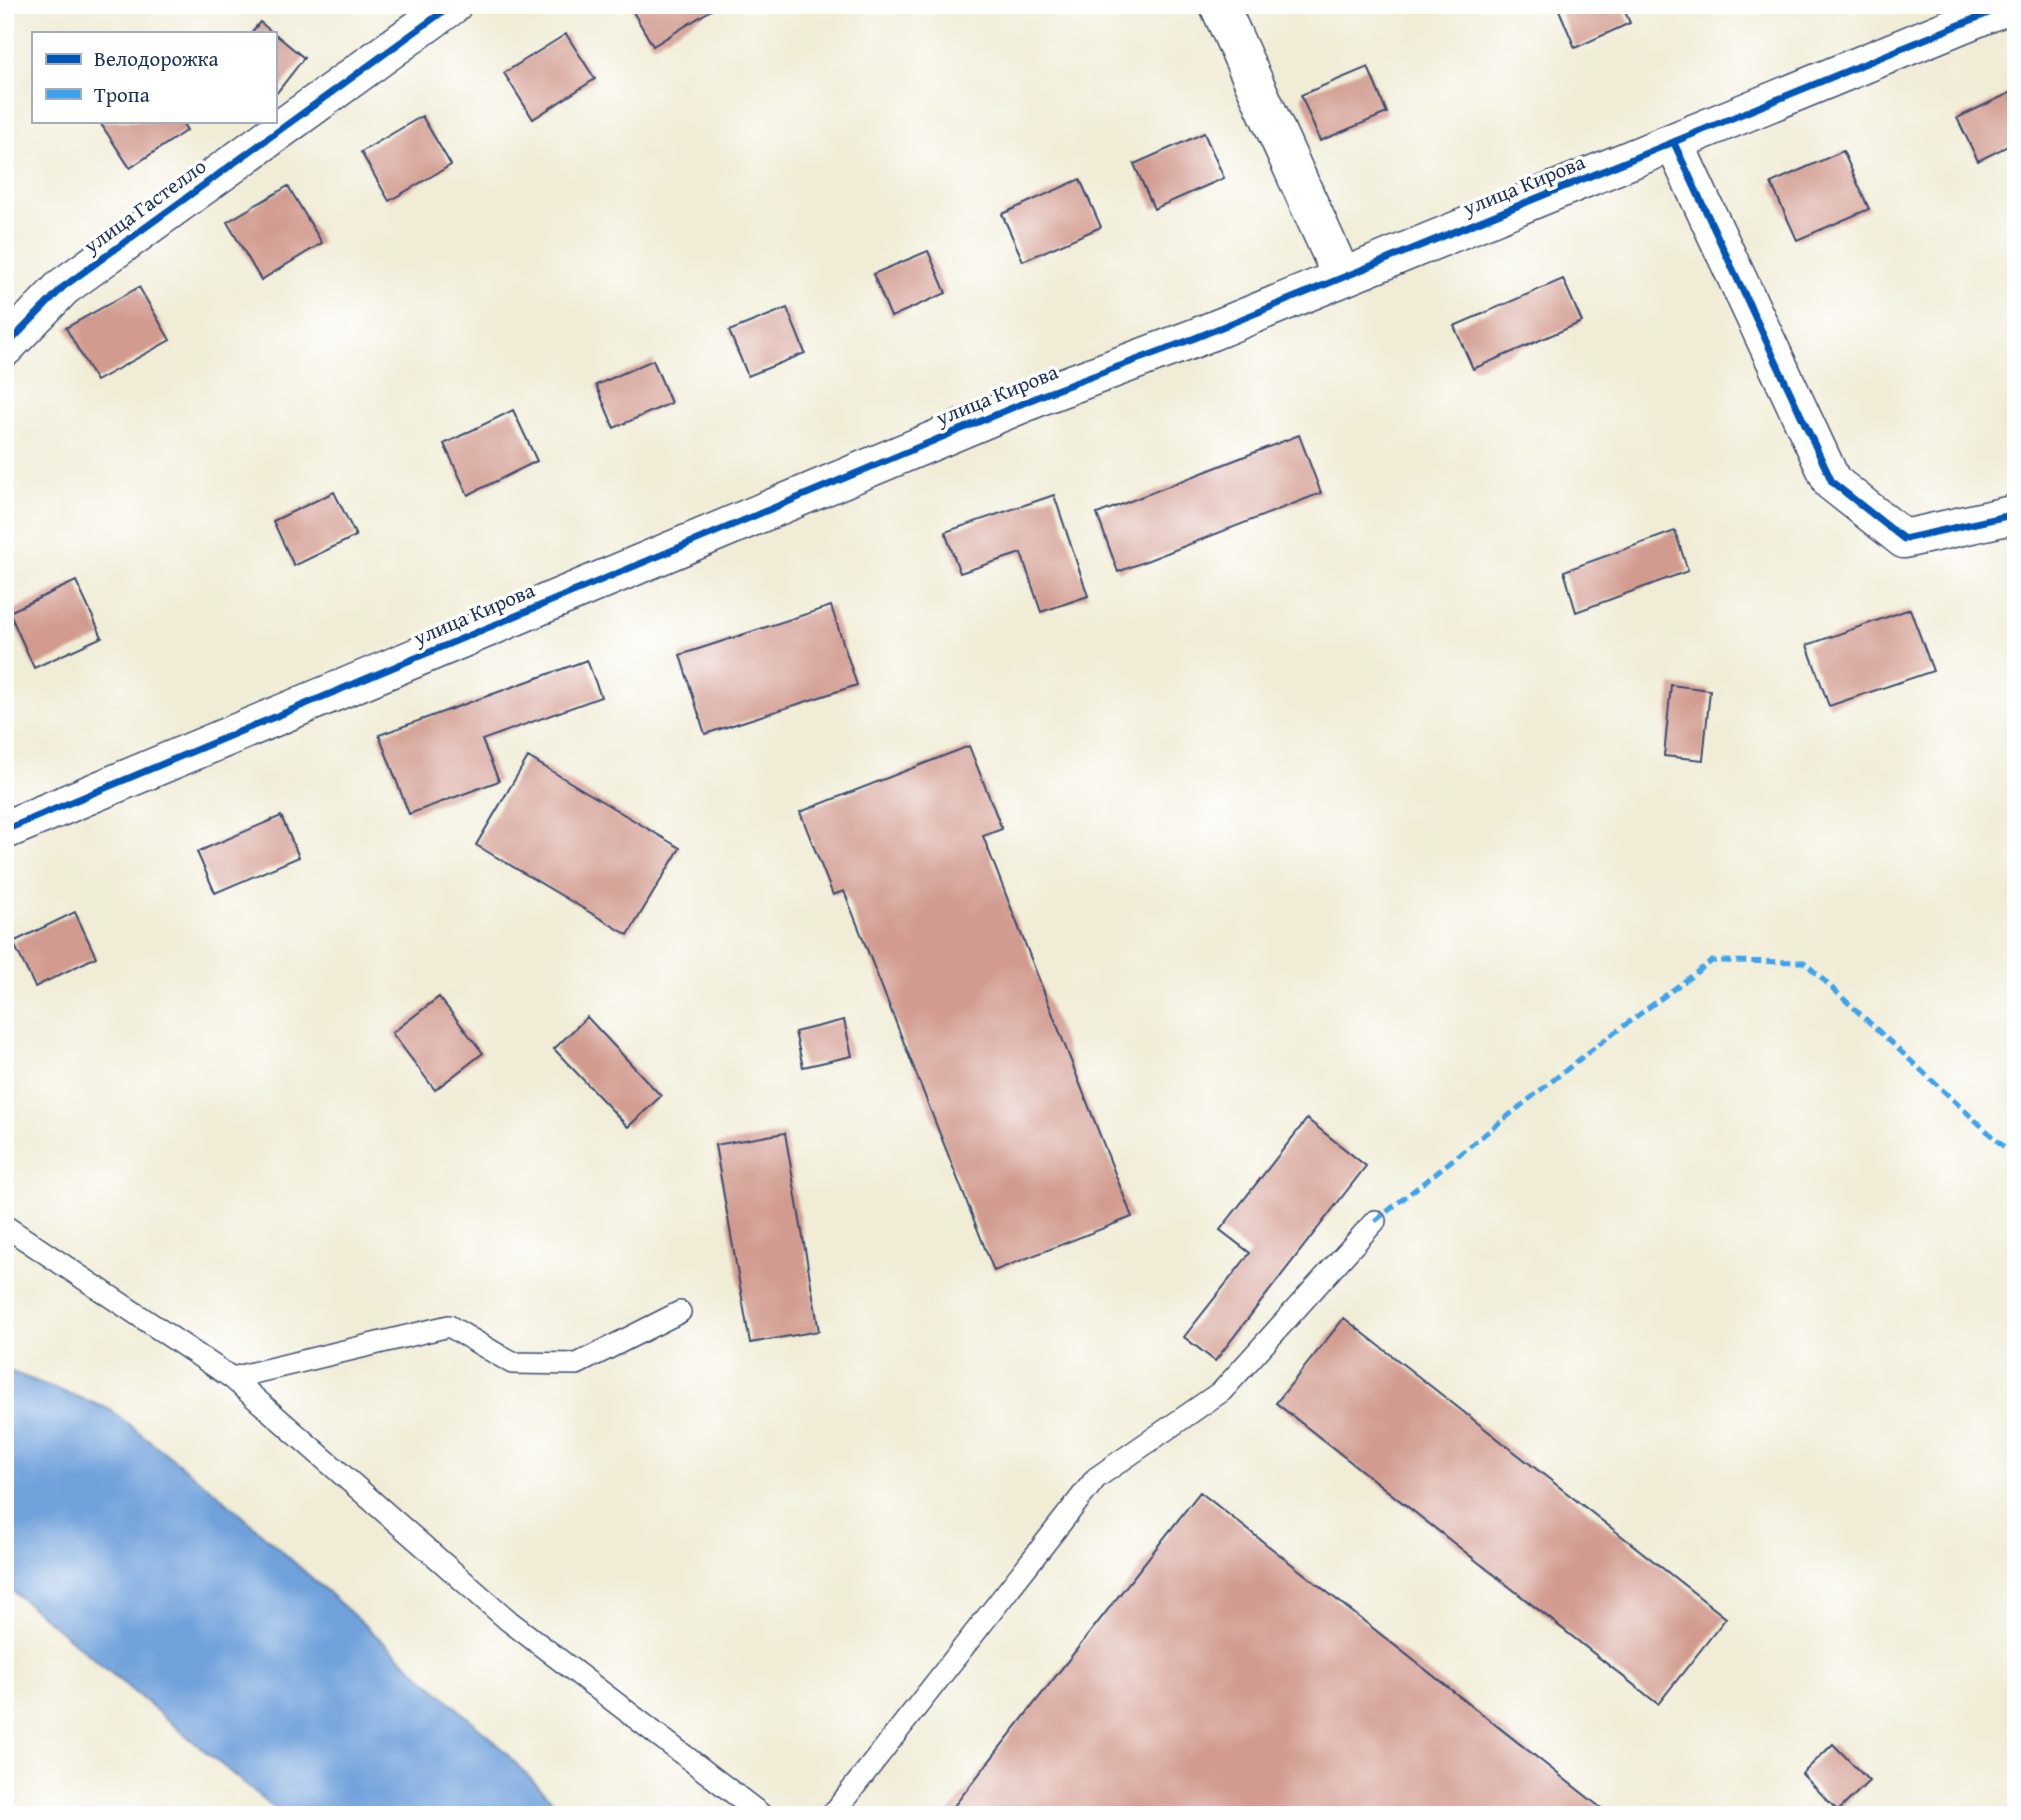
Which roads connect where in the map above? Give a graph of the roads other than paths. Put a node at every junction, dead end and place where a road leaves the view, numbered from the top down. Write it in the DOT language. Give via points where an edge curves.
graph roads {
  1 [pos="452,5"];
  2 [pos="1219,5"];
  3 [pos="2008,5"];
  4 [pos="1674,143"];
  5 [pos="1342,277"];
  6 [pos="5,347"];
  7 [pos="2015,516"];
  8 [pos="5,830"];
  9 [pos="1375,1221"];
  10 [pos="5,1226"];
  11 [pos="680,1312"];
  12 [pos="232,1378"];
  13 [pos="762,1815"];
  14 [pos="832,1815"];
  1 -- 6 [label="street, улица Гастелло" via="64,287"];
  2 -- 5 [label="street"];
  3 -- 4 [label="street, улица Кирова"];
  4 -- 5 [label="street, улица Кирова"];
  4 -- 7 [label="street" via="1832,482 1904,538"];
  5 -- 8 [label="street, улица Кирова" via="1045,394"];
  9 -- 14 [label="lane" via="1222,1391 1096,1478"];
  10 -- 12 [label="lane"];
  11 -- 12 [label="lane" via="577,1364 512,1363 449,1326"];
  12 -- 13 [label="lane" via="509,1621"];
}
